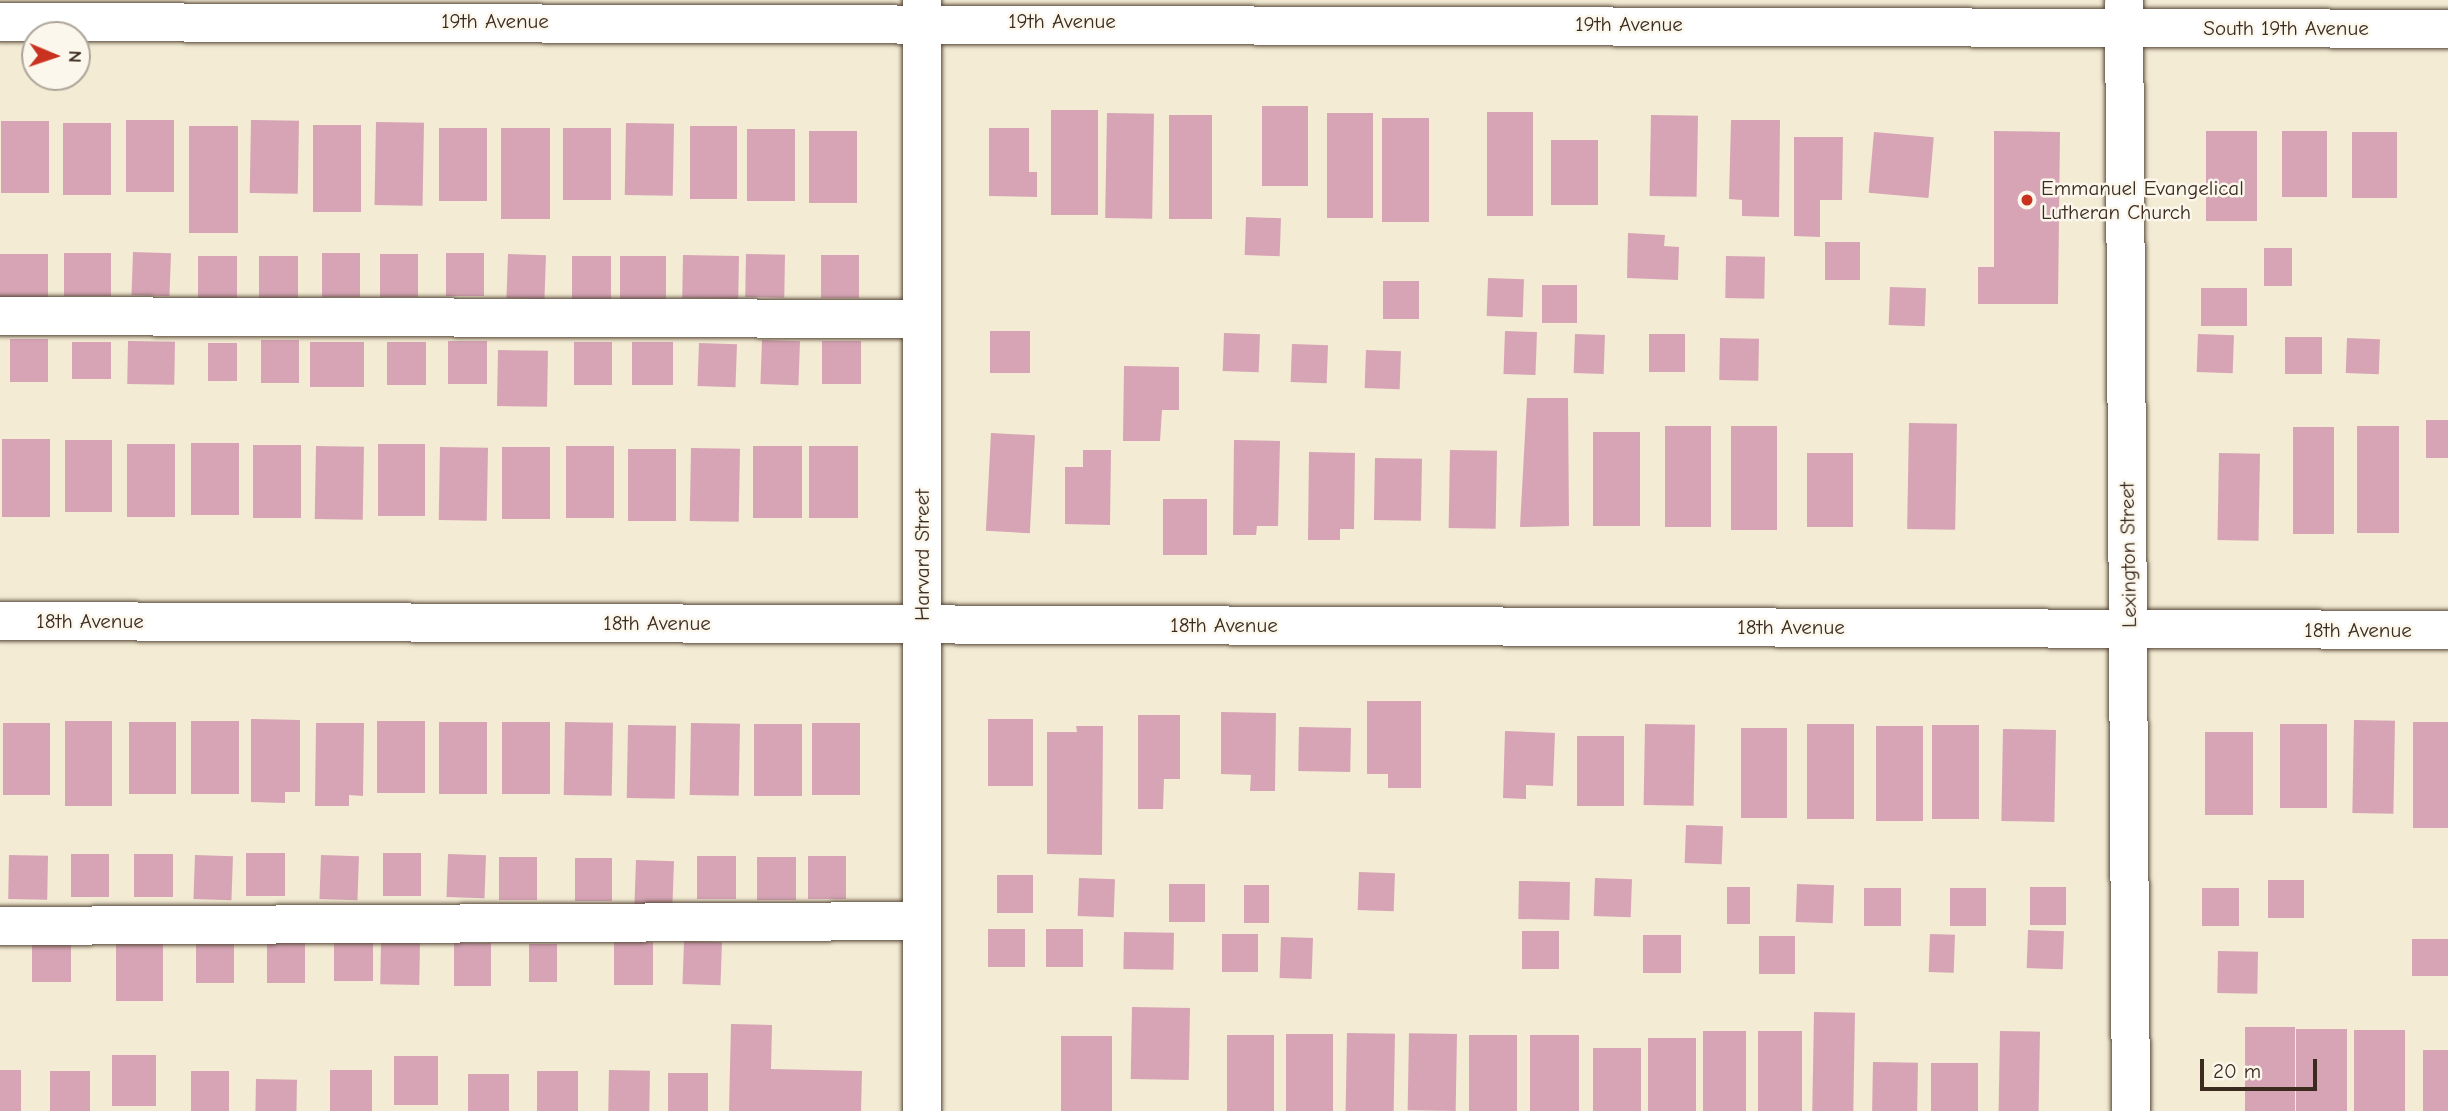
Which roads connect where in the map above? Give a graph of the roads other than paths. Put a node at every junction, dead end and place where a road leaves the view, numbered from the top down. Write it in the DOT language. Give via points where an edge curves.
graph roads {
  1 [pos="922,10"];
  2 [pos="2124,13"];
  3 [pos="0,22"];
  4 [pos="2448,29"];
  5 [pos="0,316"];
  6 [pos="922,319"];
  7 [pos="0,621"];
  8 [pos="922,624"];
  9 [pos="2129,629"];
  10 [pos="2448,630"];
  11 [pos="922,921"];
  12 [pos="0,926"];
  13 [pos="922,1111"];
  14 [pos="2131,1111"];
  1 -- 2 [label="street, 19th Avenue"];
  1 -- 3 [label="street, 19th Avenue"];
  1 -- 6 [label="street, Harvard Street"];
  2 -- 4 [label="street, South 19th Avenue"];
  2 -- 9 [label="street, Lexington Street"];
  5 -- 6 [label="street"];
  6 -- 8 [label="street, Harvard Street"];
  7 -- 8 [label="street, 18th Avenue"];
  8 -- 9 [label="street, 18th Avenue"];
  8 -- 11 [label="street, Harvard Street"];
  9 -- 10 [label="street, 18th Avenue"];
  9 -- 14 [label="street, Lexington Street"];
  11 -- 12 [label="street"];
  11 -- 13 [label="street, Harvard Street"];
}
